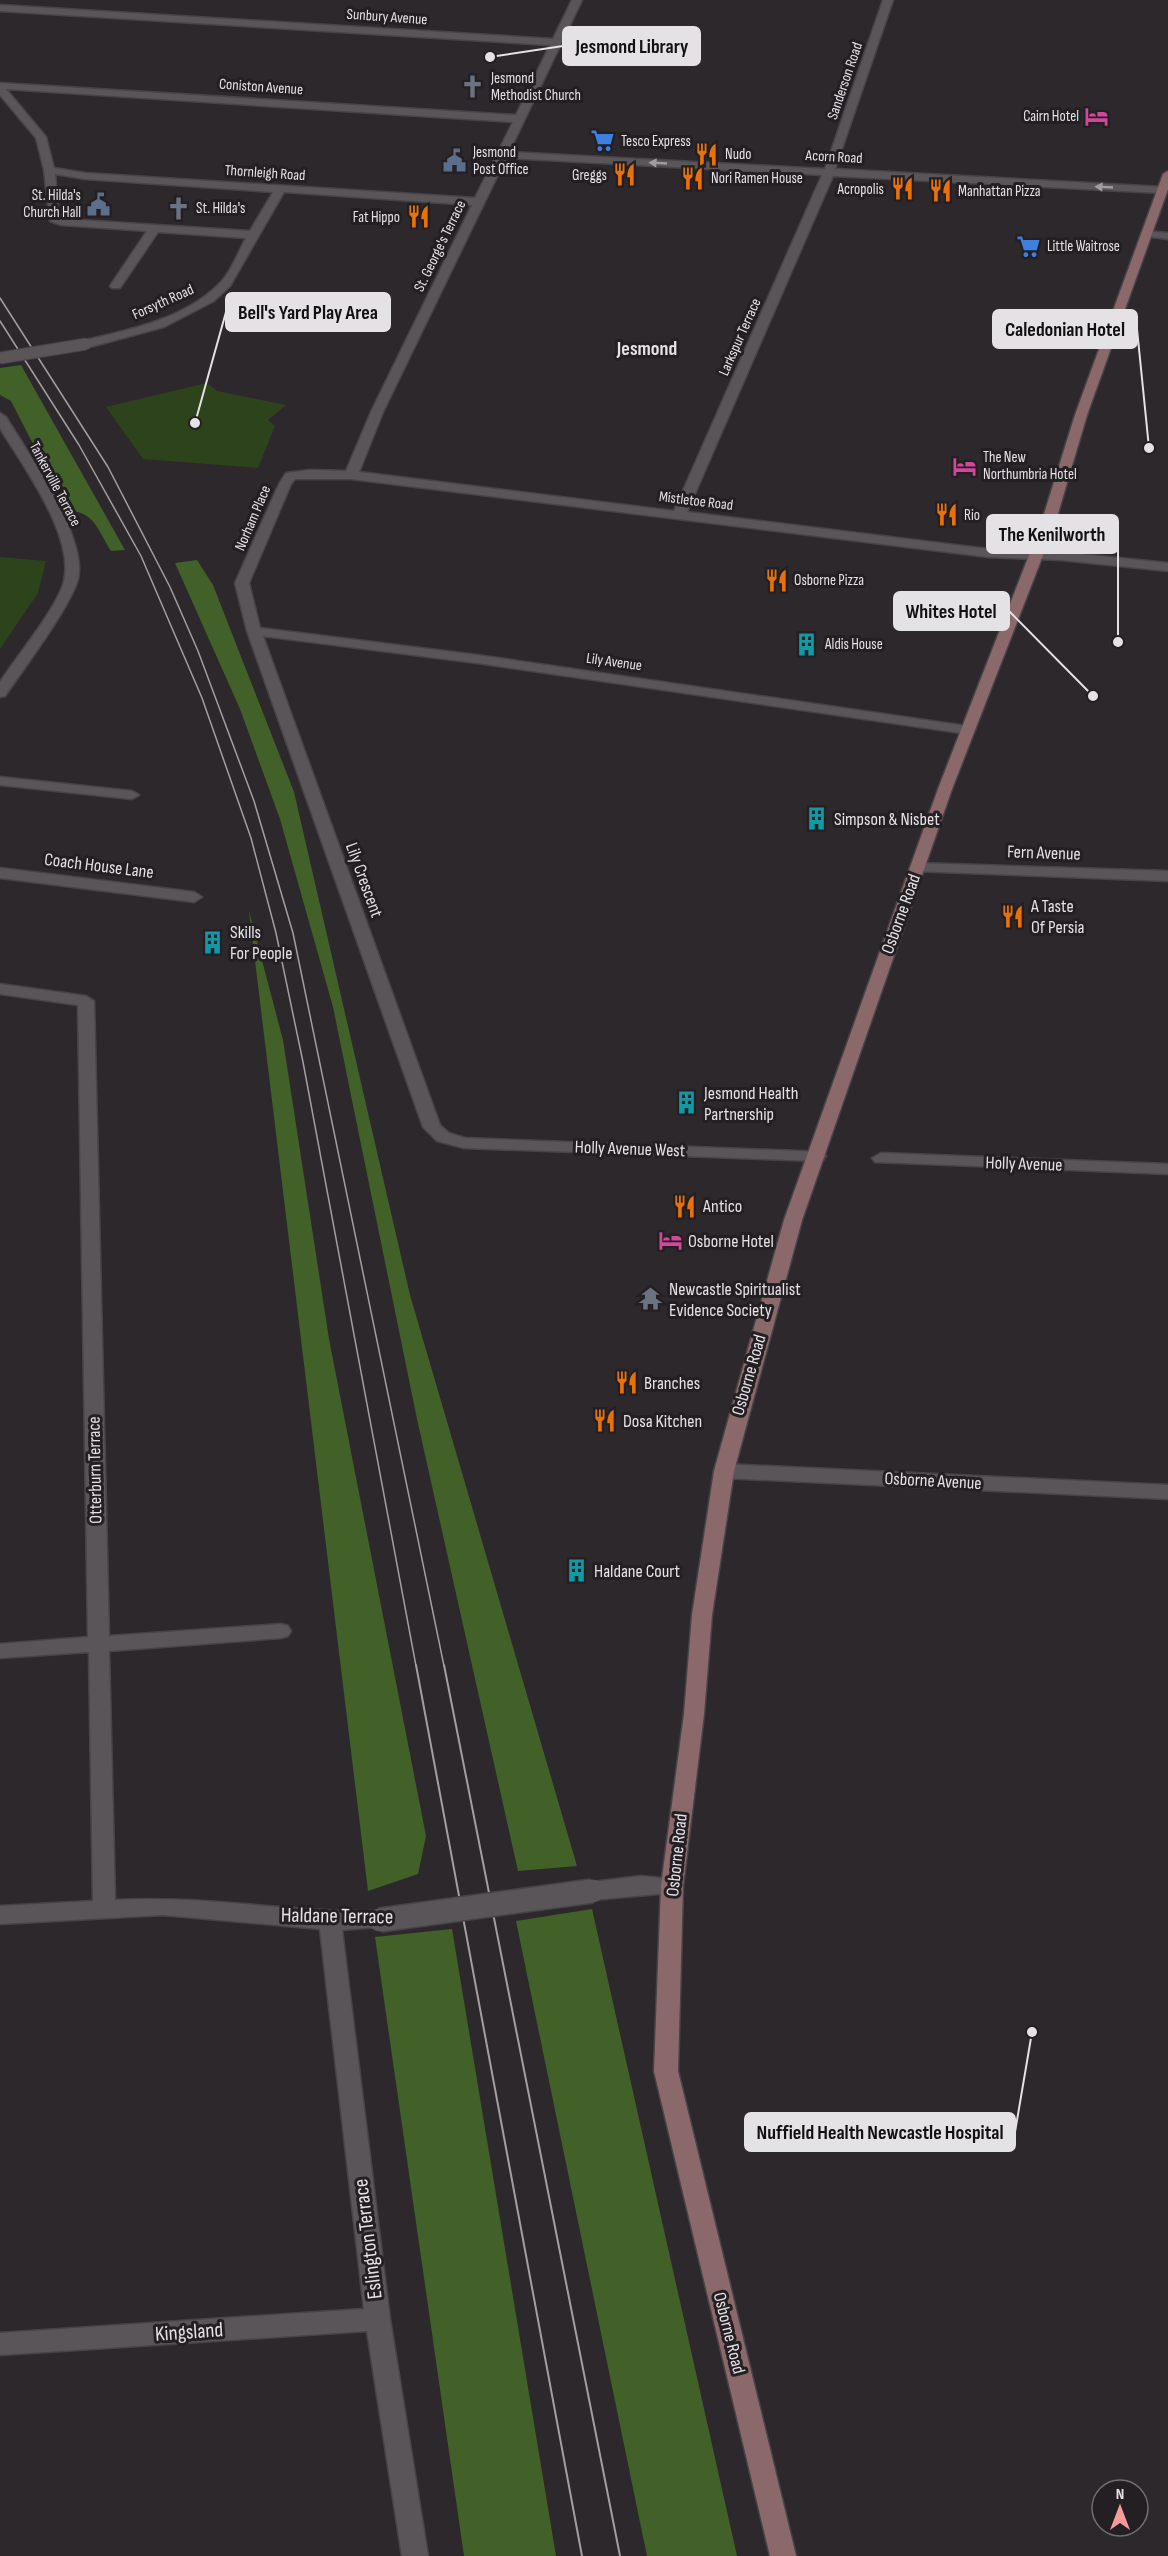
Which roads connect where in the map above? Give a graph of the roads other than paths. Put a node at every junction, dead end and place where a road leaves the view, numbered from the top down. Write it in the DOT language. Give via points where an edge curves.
graph roads {
  1 [pos="578,0"];
  2 [pos="888,0"];
  3 [pos="0,8"];
  4 [pos="556,42"];
  5 [pos="0,88"];
  6 [pos="521,119"];
  7 [pos="504,155"];
  8 [pos="49,170"];
  9 [pos="829,172"];
  10 [pos="1168,174"];
  11 [pos="280,189"];
  12 [pos="1162,190"];
  13 [pos="478,202"];
  14 [pos="154,229"];
  15 [pos="1147,234"];
  16 [pos="254,235"];
  17 [pos="1168,236"];
  18 [pos="116,286"];
  19 [pos="0,358"];
  20 [pos="0,417"];
  21 [pos="351,475"];
  22 [pos="679,515"];
  23 [pos="1036,556"];
  24 [pos="1168,567"];
  25 [pos="254,631"];
  26 [pos="0,693"];
  27 [pos="968,730"];
  28 [pos="0,781"];
  29 [pos="132,795"];
  30 [pos="918,868"];
  31 [pos="0,873"];
  32 [pos="1168,876"];
  33 [pos="194,897"];
  34 [pos="0,989"];
  35 [pos="443,1137"];
  36 [pos="817,1156"];
  37 [pos="881,1158"];
  38 [pos="1168,1169"];
  39 [pos="724,1471"];
  40 [pos="1168,1492"];
  41 [pos="281,1630"];
  42 [pos="98,1644"];
  43 [pos="0,1651"];
  44 [pos="672,1886"];
  45 [pos="104,1910"];
  46 [pos="0,1915"];
  47 [pos="330,1921"];
  48 [pos="378,2319"];
  49 [pos="0,2344"];
  50 [pos="415,2556"];
  51 [pos="783,2556"];
  1 -- 4 [label="street, St. George's Terrace"];
  2 -- 9 [label="street, Sanderson Road"];
  3 -- 4 [label="street, Sunbury Avenue"];
  4 -- 6 [label="street, St. George's Terrace"];
  5 -- 6 [label="street, Coniston Avenue"];
  5 -- 8 [label="street" via="38,131"];
  6 -- 7 [label="street, St. George's Terrace"];
  9 -- 7 [label="street, Acorn Road, one-way"];
  7 -- 13 [label="street, St. George's Terrace"];
  8 -- 11 [label="street, Thornleigh Road" via="78,176"];
  8 -- 14 [label="street" via="54,219"];
  12 -- 9 [label="street, Acorn Road, one-way"];
  9 -- 22 [label="street, Larkspur Terrace"];
  10 -- 12 [label="main road, Osborne Road"];
  11 -- 13 [label="street, Thornleigh Road"];
  11 -- 16 [label="street, Forsyth Road"];
  12 -- 15 [label="main road, Osborne Road"];
  13 -- 21 [label="street, St. George's Terrace"];
  14 -- 16 [label="street"];
  14 -- 18 [label="street"];
  15 -- 17 [label="street"];
  15 -- 23 [label="main road, Osborne Road" via="1081,414"];
  16 -- 19 [label="street, Forsyth Road, bridge" via="224,286 213,297 173,319 86,344"];
  20 -- 26 [label="street, Tankerville Terrace" via="57,518 73,562 67,592"];
  21 -- 22 [label="street, Mistletoe Road"];
  21 -- 25 [label="street, Norham Place" via="291,476 285,484 242,583"];
  22 -- 23 [label="street, Mistletoe Road"];
  23 -- 24 [label="street, Mistletoe Road"];
  23 -- 27 [label="main road, Osborne Road"];
  25 -- 27 [label="street, Lily Avenue"];
  25 -- 35 [label="street, Lily Crescent" via="432,1127"];
  27 -- 30 [label="main road, Osborne Road"];
  28 -- 29 [label="street"];
  30 -- 32 [label="street, Fern Avenue"];
  30 -- 36 [label="main road, Osborne Road"];
  31 -- 33 [label="street, Coach House Lane"];
  34 -- 42 [label="street, Otterburn Terrace" via="86,1000"];
  35 -- 36 [label="street, Holly Avenue West" via="464,1143"];
  36 -- 39 [label="main road, Osborne Road" via="793,1220"];
  37 -- 38 [label="street, Holly Avenue"];
  39 -- 40 [label="street, Osborne Avenue"];
  39 -- 44 [label="main road, Osborne Road" via="702,1615"];
  41 -- 42 [label="street"];
  42 -- 43 [label="street"];
  42 -- 45 [label="street, Otterburn Terrace"];
  44 -- 47 [label="street, Haldane Terrace, bridge" via="641,1885 380,1920"];
  44 -- 51 [label="main road, Osborne Road" via="666,2071"];
  45 -- 46 [label="street, Haldane Terrace"];
  45 -- 47 [label="street, Haldane Terrace" via="162,1906"];
  47 -- 48 [label="street, Eslington Terrace"];
  48 -- 49 [label="street, Kingsland"];
  48 -- 50 [label="street, Eslington Terrace"];
}
